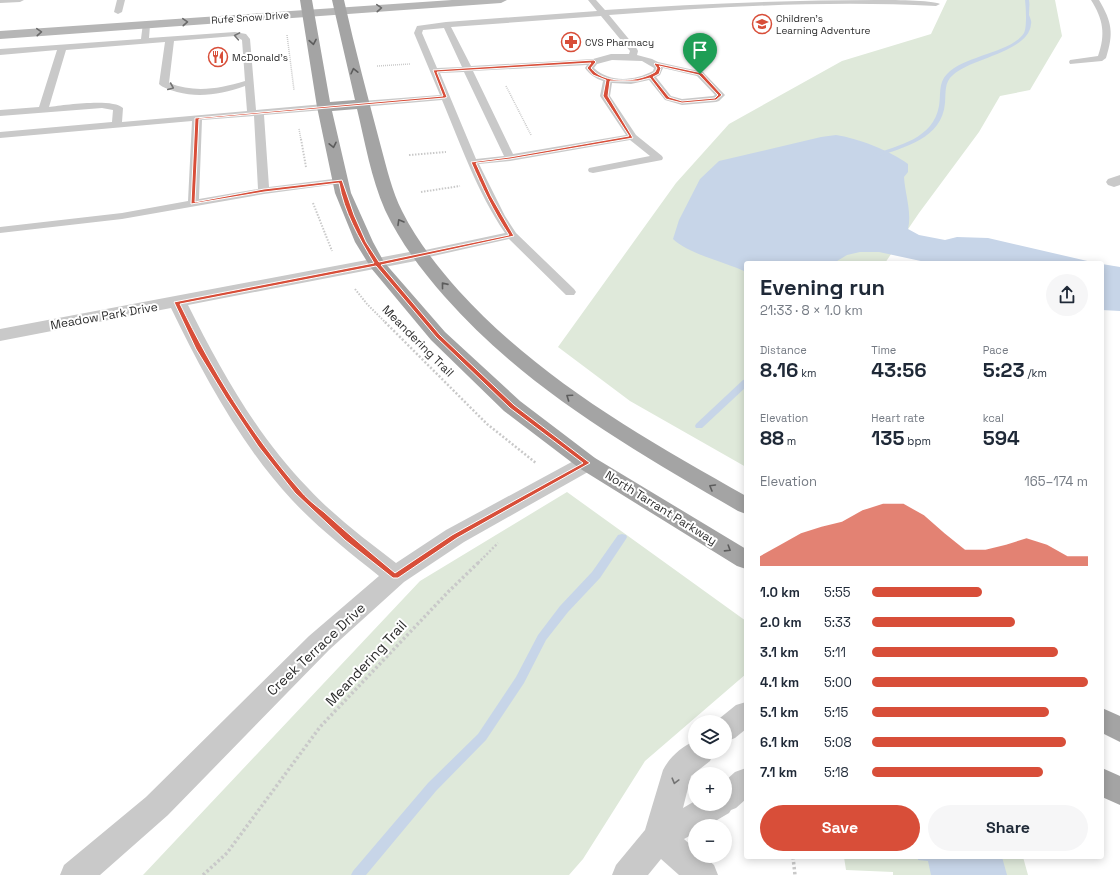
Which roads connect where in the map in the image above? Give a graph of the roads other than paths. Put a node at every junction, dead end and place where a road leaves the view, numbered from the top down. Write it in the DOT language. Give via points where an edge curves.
graph roads {
  1 [pos="20,0"];
  2 [pos="306,0"];
  3 [pos="501,0"];
  4 [pos="592,0"];
  5 [pos="1096,0"];
  6 [pos="0,1"];
  7 [pos="891,1"];
  8 [pos="936,4"];
  9 [pos="119,6"];
  10 [pos="339,6"];
  11 [pos="133,10"];
  12 [pos="103,12"];
  13 [pos="308,13"];
  14 [pos="603,13"];
  15 [pos="446,24"];
  16 [pos="146,25"];
  17 [pos="0,35"];
  18 [pos="170,39"];
  19 [pos="145,41"];
  20 [pos="62,48"];
  21 [pos="0,52"];
  22 [pos="632,57"];
  23 [pos="594,62"];
  24 [pos="1073,62"];
  25 [pos="655,64"];
  26 [pos="467,68"];
  27 [pos="434,71"];
  28 [pos="651,77"];
  29 [pos="608,79"];
  30 [pos="250,82"];
  31 [pos="445,97"];
  32 [pos="362,104"];
  33 [pos="324,107"];
  34 [pos="43,110"];
  35 [pos="0,113"];
  36 [pos="255,113"];
  37 [pos="197,118"];
  38 [pos="117,125"];
  39 [pos="0,135"];
  40 [pos="632,137"];
  41 [pos="510,158"];
  42 [pos="473,162"];
  43 [pos="593,170"];
  44 [pos="341,181"];
  45 [pos="264,191"];
  46 [pos="193,203"];
  47 [pos="0,230"];
  48 [pos="512,235"];
  49 [pos="420,255"];
  50 [pos="377,264"];
  51 [pos="570,292"];
  52 [pos="177,302"];
  53 [pos="0,335"];
  54 [pos="587,463"];
  55 [pos="744,505"];
  56 [pos="744,559"];
  57 [pos="395,576"];
  58 [pos="744,715"];
  59 [pos="1104,720"];
  60 [pos="732,724"];
  61 [pos="1120,730"];
  62 [pos="691,759"];
  63 [pos="1104,782"];
  64 [pos="744,783"];
  65 [pos="1120,792"];
  66 [pos="732,793"];
  67 [pos="706,811"];
  68 [pos="659,838"];
  69 [pos="76,875"];
  70 [pos="628,875"];
  71 [pos="702,875"];
  1 -- 6 [label="lane"];
  2 -- 13 [label="main road, North Tarrant Parkway"];
  10 -- 3 [label="main road, Rufe Snow Drive, one-way"];
  4 -- 14 [label="lane"];
  5 -- 24 [label="lane" via="1109,16 1108,40 1102,58"];
  7 -- 8 [label="lane"];
  7 -- 14 [label="lane" via="782,2"];
  9 -- 11 [label="main road"];
  9 -- 12 [label="main road"];
  10 -- 13 [label="main road, Rufe Snow Drive"];
  32 -- 10 [label="main road, one-way"];
  16 -- 13 [label="main road, Rufe Snow Drive, one-way"];
  13 -- 33 [label="main road, North Tarrant Parkway, one-way"];
  14 -- 15 [label="lane"];
  14 -- 22 [label="lane" via="634,52"];
  15 -- 26 [label="lane"];
  15 -- 27 [label="lane" via="420,28 418,33"];
  17 -- 16 [label="main road, Rufe Snow Drive, one-way"];
  16 -- 19 [label="lane"];
  18 -- 19 [label="lane"];
  30 -- 18 [label="lane, one-way" via="246,39 243,36 235,34"];
  18 -- 30 [label="lane, one-way" via="164,84 192,93 210,92"];
  19 -- 20 [label="lane"];
  20 -- 21 [label="lane"];
  20 -- 34 [label="lane"];
  22 -- 23 [label="lane" via="611,57"];
  22 -- 25 [label="lane" via="646,59"];
  23 -- 26 [label="lane"];
  23 -- 29 [label="lane" via="589,68 594,74"];
  25 -- 28 [label="lane" via="659,68"];
  25 -- 28 [label="lane" via="700,74 720,95 716,99 682,102 668,98"];
  26 -- 27 [label="lane"];
  26 -- 41 [label="lane"];
  27 -- 31 [label="lane"];
  28 -- 29 [label="lane" via="623,81"];
  29 -- 40 [label="lane" via="606,96"];
  30 -- 36 [label="lane"];
  31 -- 32 [label="lane"];
  31 -- 42 [label="lane"];
  32 -- 33 [label="main road"];
  49 -- 32 [label="main road, one-way" via="397,218 382,176"];
  33 -- 36 [label="lane"];
  33 -- 44 [label="main road, North Tarrant Parkway, one-way"];
  34 -- 35 [label="lane"];
  34 -- 38 [label="lane" via="102,105 118,108"];
  36 -- 37 [label="lane"];
  36 -- 45 [label="lane"];
  37 -- 38 [label="lane"];
  37 -- 46 [label="lane"];
  38 -- 39 [label="lane"];
  40 -- 41 [label="lane"];
  40 -- 43 [label="lane" via="658,158"];
  41 -- 42 [label="lane"];
  42 -- 48 [label="lane" via="488,196"];
  44 -- 45 [label="lane"];
  44 -- 50 [label="main road, North Tarrant Parkway" via="351,215"];
  45 -- 46 [label="lane"];
  46 -- 47 [label="lane" via="122,216"];
  48 -- 49 [label="lane"];
  48 -- 51 [label="lane"];
  49 -- 50 [label="street, Meadow Park Drive"];
  55 -- 49 [label="main road, one-way" via="671,463 551,384 469,315"];
  50 -- 52 [label="street, Meadow Park Drive"];
  50 -- 54 [label="main road, North Tarrant Parkway" via="438,336 512,406"];
  52 -- 53 [label="street, Meadow Park Drive"];
  52 -- 57 [label="street" via="199,349 229,398 260,445 297,492 348,539"];
  54 -- 56 [label="main road, North Tarrant Parkway, one-way"];
  54 -- 57 [label="street, Creek Terrace Drive" via="461,533"];
  57 -- 69 [label="street, Creek Terrace Drive" via="319,643 157,806"];
  58 -- 60 [label="street"];
  59 -- 61 [label="main road"];
  62 -- 68 [label="street, one-way" via="678,770"];
  63 -- 65 [label="main road"];
  64 -- 66 [label="street"];
  67 -- 68 [label="street"];
  68 -- 70 [label="street"];
  68 -- 71 [label="street"];
}
